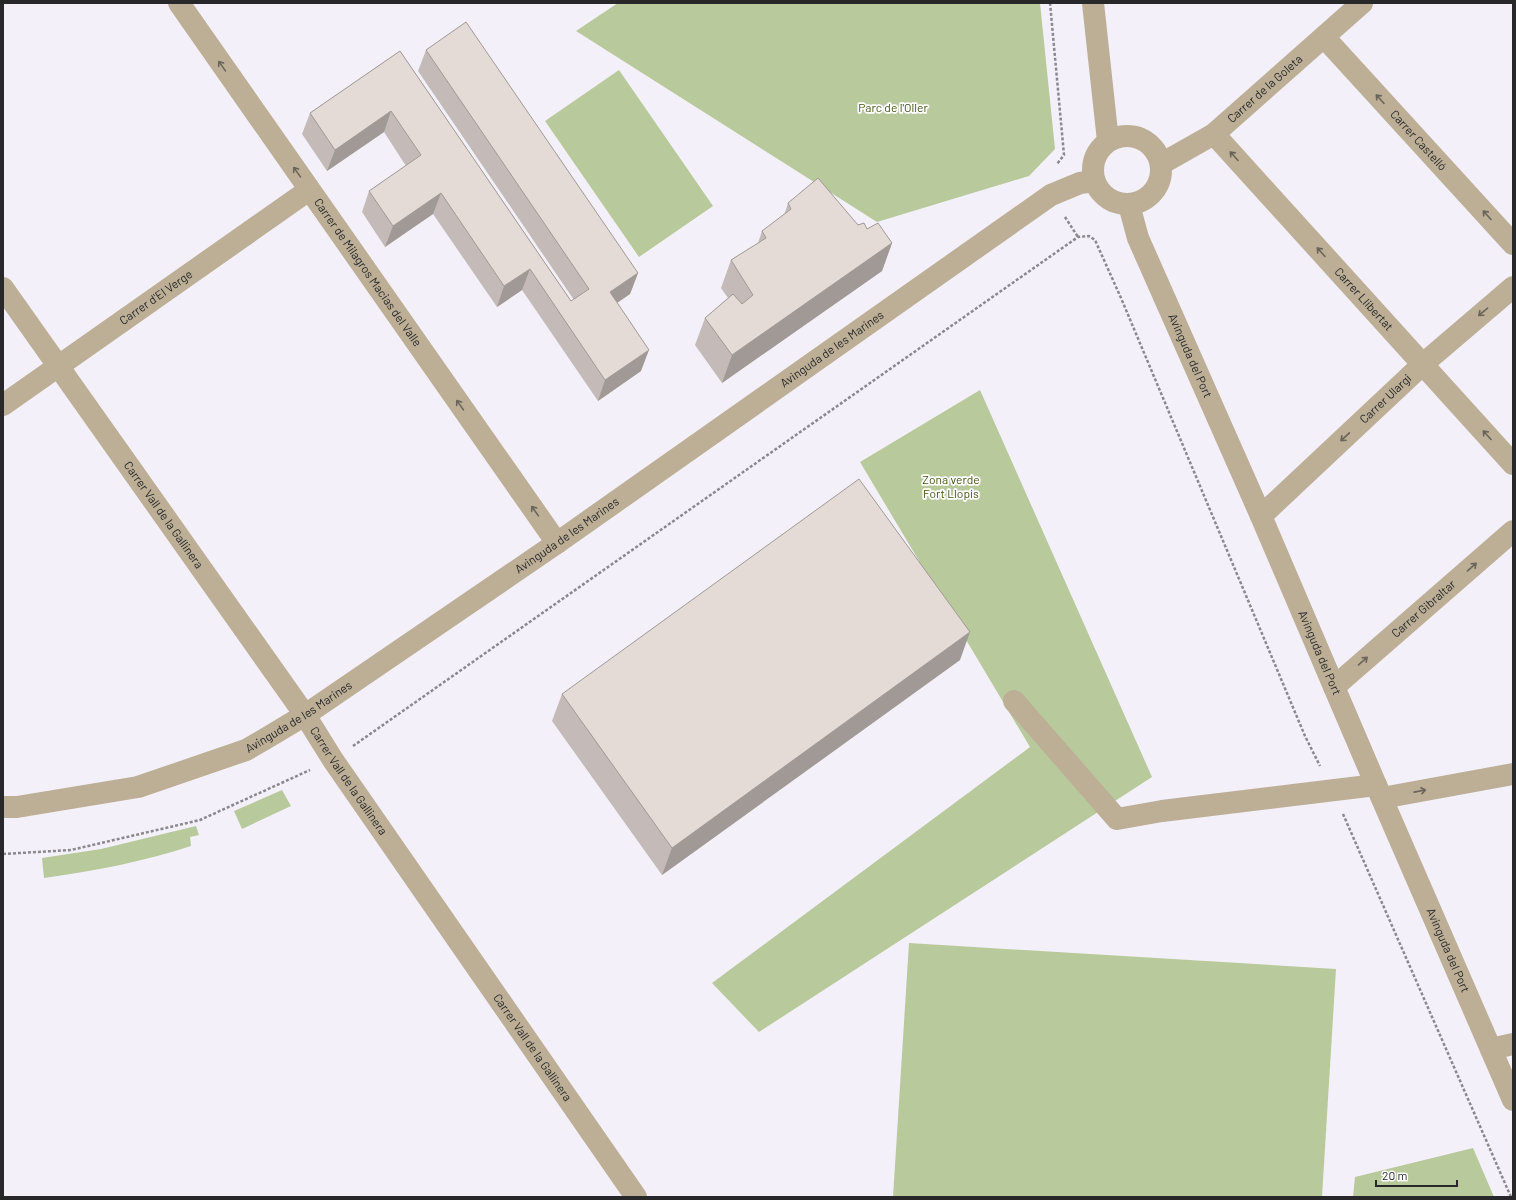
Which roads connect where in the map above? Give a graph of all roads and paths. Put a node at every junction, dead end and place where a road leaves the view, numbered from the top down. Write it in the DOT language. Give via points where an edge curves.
graph roads {
  1 [pos="179,3"];
  2 [pos="1050,3"];
  3 [pos="1093,3"];
  4 [pos="1362,3"];
  5 [pos="1324,37"];
  6 [pos="1214,134"];
  7 [pos="1108,141"];
  8 [pos="1161,164"];
  9 [pos="1094,181"];
  10 [pos="309,190"];
  11 [pos="1051,195"];
  12 [pos="1129,205"];
  13 [pos="1078,236"];
  14 [pos="1513,244"];
  15 [pos="1513,287"];
  16 [pos="3,288"];
  17 [pos="1423,364"];
  18 [pos="58,366"];
  19 [pos="3,405"];
  20 [pos="1513,464"];
  21 [pos="1261,516"];
  22 [pos="1513,531"];
  23 [pos="557,543"];
  24 [pos="1334,687"];
  25 [pos="1014,700"];
  26 [pos="305,715"];
  27 [pos="333,760"];
  28 [pos="1513,774"];
  29 [pos="1333,791"];
  30 [pos="1379,792"];
  31 [pos="3,806"];
  32 [pos="3,854"];
  33 [pos="1513,1044"];
  34 [pos="1491,1049"];
  35 [pos="1513,1100"];
  36 [pos="636,1197"];
  37 [pos="1511,1197"];
  10 -- 1 [label="street, Carrer de Milagros Macias del Valle, one-way"];
  2 -- 11 [label="path" via="1064,155 1046,180"];
  3 -- 7 [label="street"];
  4 -- 5 [label="street, Carrer de la Goleta"];
  5 -- 6 [label="street, Carrer de la Goleta"];
  14 -- 5 [label="street, Carrer Castelló, one-way"];
  6 -- 8 [label="street, Carrer de la Goleta"];
  17 -- 6 [label="street, Carrer Llibertat, one-way"];
  7 -- 8 [label="street" via="1118,137 1140,138 1153,149"];
  7 -- 9 [label="street" via="1094,158"];
  8 -- 12 [label="street" via="1157,187 1150,196"];
  9 -- 11 [label="street, Avinguda de les Marines" via="1080,183"];
  9 -- 12 [label="street" via="1107,199 1117,204"];
  10 -- 18 [label="street, Carrer d'El Verge"];
  23 -- 10 [label="street, Carrer de Milagros Macias del Valle, one-way"];
  11 -- 13 [label="path"];
  11 -- 23 [label="street, Avinguda de les Marines"];
  12 -- 21 [label="street, Avinguda del Port" via="1138,238"];
  13 -- 27 [label="path"];
  13 -- 29 [label="path" via="1089,236 1095,240 1305,736"];
  15 -- 17 [label="street, Carrer Ulargi, one-way"];
  16 -- 18 [label="street, Carrer Vall de la Gallinera"];
  20 -- 17 [label="street, Carrer Llibertat, one-way"];
  17 -- 21 [label="street, Carrer Ulargi, one-way"];
  18 -- 19 [label="street, Carrer d'El Verge"];
  18 -- 26 [label="street, Carrer Vall de la Gallinera"];
  21 -- 24 [label="street, Avinguda del Port"];
  24 -- 22 [label="street, Carrer Gibraltar, one-way"];
  23 -- 26 [label="street, Avinguda de les Marines"];
  24 -- 30 [label="street, Avinguda del Port"];
  25 -- 29 [label="street" via="1117,819 1162,811"];
  26 -- 27 [label="street, Carrer Vall de la Gallinera"];
  26 -- 31 [label="street, Avinguda de les Marines" via="246,750 138,787 17,807"];
  27 -- 32 [label="path" via="200,820 71,850"];
  27 -- 36 [label="street, Carrer Vall de la Gallinera"];
  30 -- 28 [label="street, one-way"];
  29 -- 30 [label="street"];
  29 -- 37 [label="path"];
  30 -- 34 [label="street, Avinguda del Port"];
  33 -- 34 [label="street"];
  34 -- 35 [label="street, Avinguda del Port"];
}
